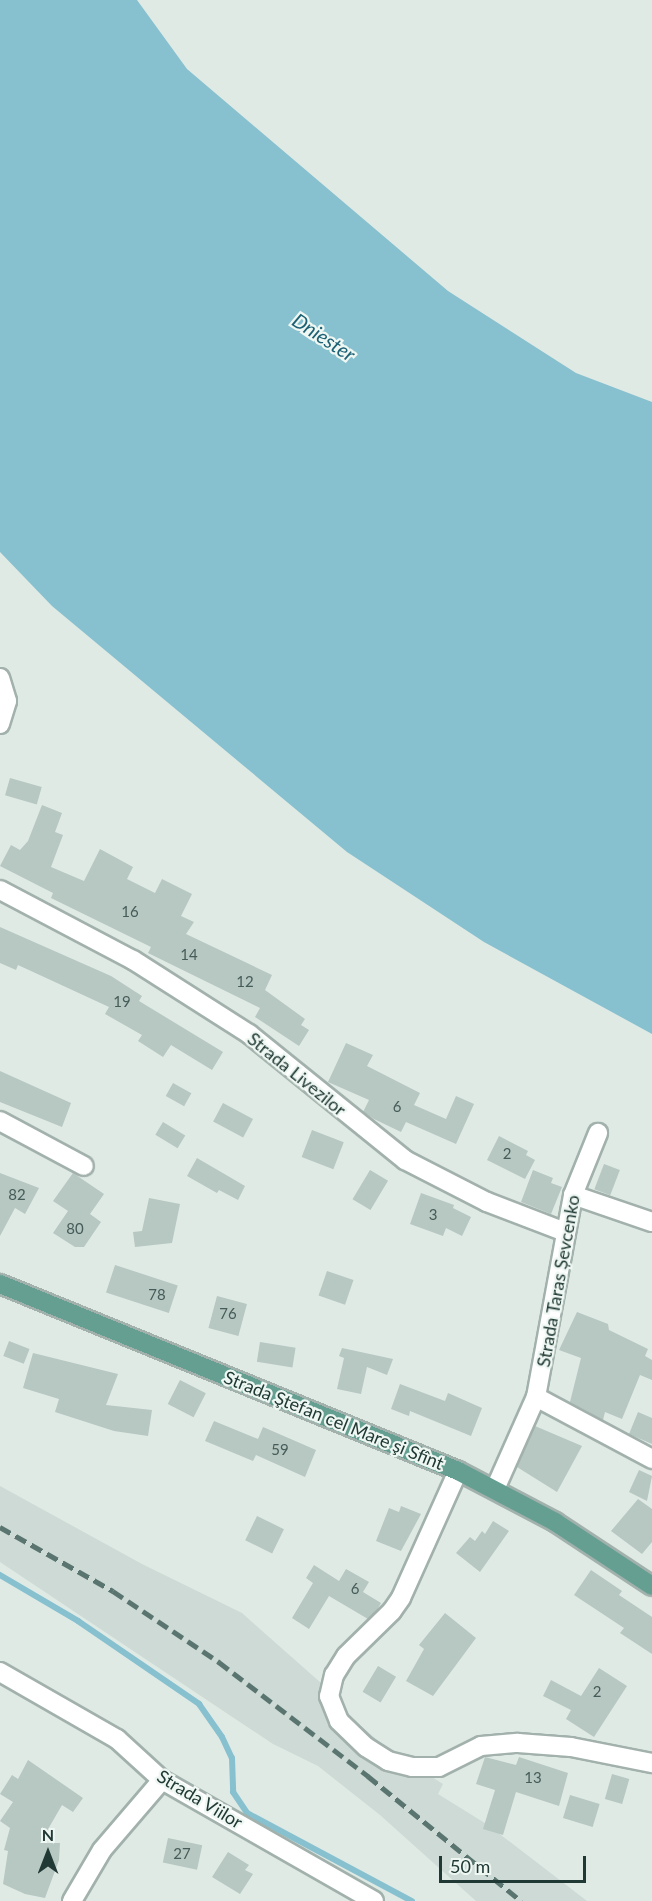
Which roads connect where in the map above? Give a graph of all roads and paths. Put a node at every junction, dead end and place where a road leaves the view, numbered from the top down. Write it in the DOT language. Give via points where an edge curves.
graph roads {
  1 [pos="3,684"];
  2 [pos="0,724"];
  3 [pos="0,890"];
  4 [pos="0,1122"];
  5 [pos="598,1133"];
  6 [pos="84,1166"];
  7 [pos="573,1195"];
  8 [pos="652,1222"];
  9 [pos="565,1232"];
  10 [pos="0,1284"];
  11 [pos="536,1397"];
  12 [pos="652,1459"];
  13 [pos="458,1471"];
  14 [pos="495,1489"];
  15 [pos="652,1587"];
  16 [pos="0,1672"];
  17 [pos="652,1763"];
  18 [pos="162,1780"];
  19 [pos="72,1901"];
  20 [pos="374,1901"];
  1 -- 2 [label="street" via="6,712"];
  3 -- 9 [label="street, Strada Livezilor" via="133,960 249,1034 405,1160 487,1202"];
  4 -- 6 [label="street"];
  5 -- 7 [label="street, Strada Taras Șevcenko"];
  7 -- 8 [label="street"];
  7 -- 9 [label="street, Strada Taras Șevcenko"];
  9 -- 11 [label="street, Strada Taras Șevcenko"];
  10 -- 13 [label="main road, Strada Ştefan cel Mare şi Sfînt"];
  11 -- 12 [label="street"];
  11 -- 14 [label="street, Strada Taras Șevcenko"];
  13 -- 14 [label="main road, Strada Ştefan cel Mare şi Sfînt"];
  13 -- 17 [label="street" via="401,1598 346,1656 334,1675 329,1696 334,1712 351,1735 388,1761 439,1767 481,1746 518,1743 571,1747"];
  14 -- 15 [label="main road, Strada Ştefan cel Mare şi Sfînt" via="590,1543"];
  16 -- 18 [label="street, Strada Viilor" via="117,1739"];
  18 -- 19 [label="street" via="102,1850"];
  18 -- 20 [label="street, Strada Viilor"];
}
